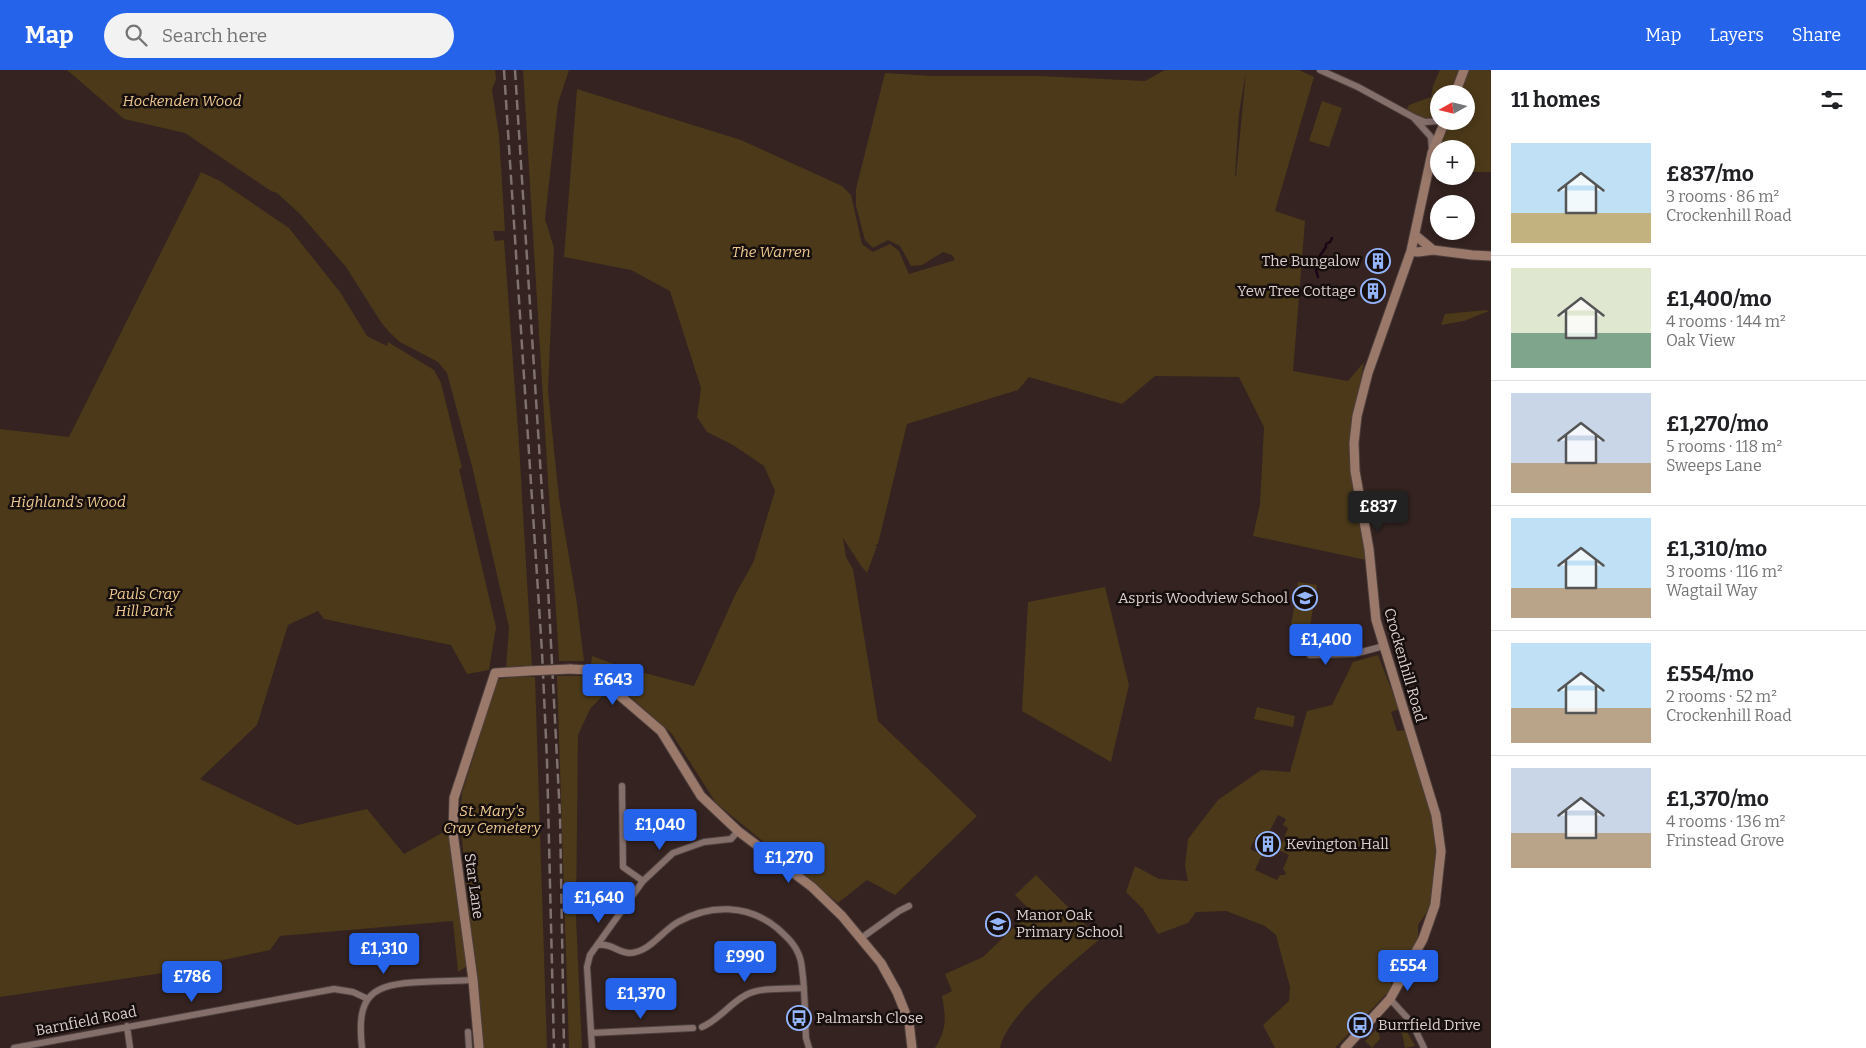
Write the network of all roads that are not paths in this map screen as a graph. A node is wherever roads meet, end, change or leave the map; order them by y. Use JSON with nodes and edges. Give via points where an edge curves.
{"nodes":[{"id":1,"x":1320,"y":70,"type":"edge"},
{"id":2,"x":1464,"y":70,"type":"edge"},
{"id":3,"x":1458,"y":85,"type":"edge"},
{"id":4,"x":1413,"y":117,"type":"junction"},
{"id":5,"x":1430,"y":122,"type":"edge"},
{"id":6,"x":1431,"y":140,"type":"edge"},
{"id":7,"x":1430,"y":162,"type":"edge"},
{"id":8,"x":1414,"y":234,"type":"junction"},
{"id":9,"x":1434,"y":250,"type":"junction"},
{"id":10,"x":1410,"y":251,"type":"junction"},
{"id":11,"x":1491,"y":256,"type":"edge"},
{"id":12,"x":1384,"y":646,"type":"junction"},
{"id":13,"x":1310,"y":655,"type":"dead end"},
{"id":14,"x":622,"y":786,"type":"dead end"},
{"id":15,"x":738,"y":831,"type":"junction"},
{"id":16,"x":642,"y":881,"type":"junction"},
{"id":17,"x":909,"y":906,"type":"dead end"},
{"id":18,"x":860,"y":938,"type":"junction"},
{"id":19,"x":598,"y":945,"type":"junction"},
{"id":20,"x":473,"y":980,"type":"junction"},
{"id":21,"x":804,"y":988,"type":"junction"},
{"id":22,"x":1390,"y":999,"type":"junction"},
{"id":23,"x":368,"y":1000,"type":"junction"},
{"id":24,"x":127,"y":1026,"type":"junction"},
{"id":25,"x":693,"y":1028,"type":"dead end"},
{"id":26,"x":702,"y":1028,"type":"dead end"},
{"id":27,"x":468,"y":1032,"type":"dead end"},
{"id":28,"x":590,"y":1032,"type":"junction"},
{"id":29,"x":14,"y":1048,"type":"edge"},
{"id":30,"x":130,"y":1048,"type":"edge"},
{"id":31,"x":362,"y":1048,"type":"edge"},
{"id":32,"x":469,"y":1048,"type":"edge"},
{"id":33,"x":479,"y":1048,"type":"edge"},
{"id":34,"x":592,"y":1048,"type":"edge"},
{"id":35,"x":809,"y":1048,"type":"edge"},
{"id":36,"x":912,"y":1048,"type":"edge"},
{"id":37,"x":1345,"y":1048,"type":"edge"},
{"id":38,"x":1424,"y":1048,"type":"edge"}],
"edges":[{"from":1,"to":4,"type":"street"},
{"from":2,"to":3,"type":"street"},
{"from":4,"to":5,"type":"street"},
{"from":4,"to":6,"type":"street"},
{"from":7,"to":8,"type":"street","name":"Crockenhill Road"},
{"from":8,"to":9,"type":"street"},
{"from":8,"to":10,"type":"street","name":"Crockenhill Road"},
{"from":9,"to":10,"type":"street"},
{"from":9,"to":11,"type":"street"},
{"from":10,"to":12,"type":"street","name":"Crockenhill Road","via":[[1368,373],[1354,443],[1376,620]]},
{"from":12,"to":13,"type":"street","via":[[1354,654]]},
{"from":12,"to":22,"type":"street","name":"Crockenhill Road","via":[[1436,815],[1441,851],[1435,906],[1423,939]]},
{"from":14,"to":16,"type":"street","via":[[623,867]]},
{"from":15,"to":16,"type":"street","via":[[731,839],[704,842],[673,853]]},
{"from":15,"to":18,"type":"street","via":[[812,887]]},
{"from":15,"to":20,"type":"street","name":"Star Lane","bridge":true,"via":[[701,796],[661,731],[590,670],[495,673],[454,798],[453,833]]},
{"from":16,"to":19,"type":"street"},
{"from":17,"to":18,"type":"street"},
{"from":18,"to":36,"type":"street","via":[[881,963],[897,992],[909,1022]]},
{"from":19,"to":21,"type":"street","via":[[606,944],[630,953],[644,949],[676,923],[704,911],[737,909],[770,922],[788,937],[801,959]]},
{"from":19,"to":28,"type":"street","via":[[590,955],[587,967]]},
{"from":20,"to":23,"type":"street","via":[[394,983],[381,988]]},
{"from":20,"to":33,"type":"street","name":"Star Lane"},
{"from":21,"to":26,"type":"street","via":[[745,995]]},
{"from":21,"to":35,"type":"street"},
{"from":22,"to":37,"type":"street","name":"Crockenhill Road"},
{"from":22,"to":38,"type":"street","via":[[1412,1023]]},
{"from":23,"to":24,"type":"street","name":"Barnfield Road","via":[[353,992],[334,989]]},
{"from":23,"to":31,"type":"street","via":[[360,1019]]},
{"from":24,"to":29,"type":"street","name":"Barnfield Road"},
{"from":24,"to":30,"type":"street"},
{"from":25,"to":28,"type":"street"},
{"from":27,"to":32,"type":"street"},
{"from":28,"to":34,"type":"street"}]}
